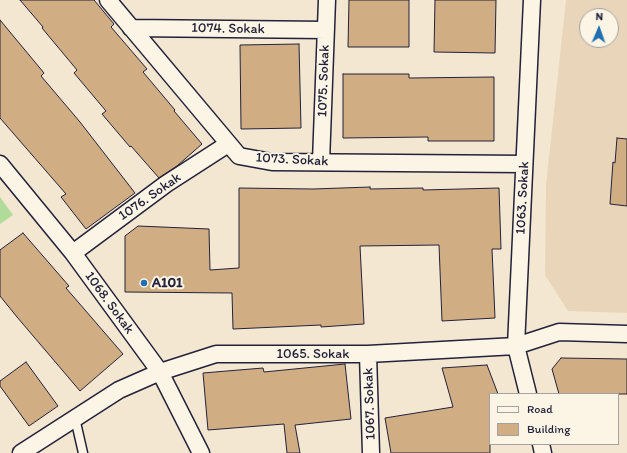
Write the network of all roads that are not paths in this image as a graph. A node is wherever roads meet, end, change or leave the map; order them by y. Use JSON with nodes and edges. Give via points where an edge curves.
{"nodes":[{"id":1,"x":108,"y":0,"type":"edge"},
{"id":2,"x":327,"y":0,"type":"edge"},
{"id":3,"x":532,"y":0,"type":"edge"},
{"id":4,"x":131,"y":28,"type":"junction"},
{"id":5,"x":326,"y":30,"type":"junction"},
{"id":6,"x":228,"y":144,"type":"junction"},
{"id":7,"x":321,"y":162,"type":"junction"},
{"id":8,"x":0,"y":164,"type":"edge"},
{"id":9,"x":524,"y":164,"type":"junction"},
{"id":10,"x":73,"y":253,"type":"junction"},
{"id":11,"x":627,"y":334,"type":"edge"},
{"id":12,"x":516,"y":346,"type":"junction"},
{"id":13,"x":368,"y":354,"type":"junction"},
{"id":14,"x":160,"y":372,"type":"junction"},
{"id":15,"x":528,"y":393,"type":"edge"},
{"id":16,"x":75,"y":418,"type":"junction"},
{"id":17,"x":21,"y":453,"type":"edge"},
{"id":18,"x":83,"y":453,"type":"edge"},
{"id":19,"x":201,"y":453,"type":"edge"},
{"id":20,"x":371,"y":453,"type":"edge"}],
"edges":[{"from":1,"to":4,"type":"street","name":"1073. Sokak"},
{"from":2,"to":5,"type":"street","name":"1075. Sokak"},
{"from":3,"to":9,"type":"street","name":"1063. Sokak"},
{"from":4,"to":5,"type":"street","name":"1074. Sokak"},
{"from":4,"to":6,"type":"street","name":"1073. Sokak"},
{"from":5,"to":7,"type":"street","name":"1075. Sokak"},
{"from":6,"to":7,"type":"street","name":"1073. Sokak","via":[[239,156],[272,162]]},
{"from":6,"to":10,"type":"street","name":"1076. Sokak","via":[[166,184]]},
{"from":7,"to":9,"type":"street","name":"1073. Sokak"},
{"from":8,"to":10,"type":"street","name":"1068. Sokak"},
{"from":9,"to":12,"type":"street","name":"1063. Sokak"},
{"from":10,"to":14,"type":"street","name":"1068. Sokak"},
{"from":11,"to":12,"type":"street","name":"1065. Sokak","via":[[559,332]]},
{"from":12,"to":13,"type":"street","name":"1065. Sokak"},
{"from":12,"to":15,"type":"street","name":"1063. Sokak"},
{"from":13,"to":14,"type":"street","name":"1065. Sokak","via":[[216,354]]},
{"from":13,"to":20,"type":"street","name":"1067. Sokak"},
{"from":14,"to":16,"type":"street","name":"1065. Sokak","via":[[119,390]]},
{"from":14,"to":19,"type":"street","name":"1068. Sokak"},
{"from":16,"to":17,"type":"street","name":"1065. Sokak"},
{"from":16,"to":18,"type":"lane"}]}
